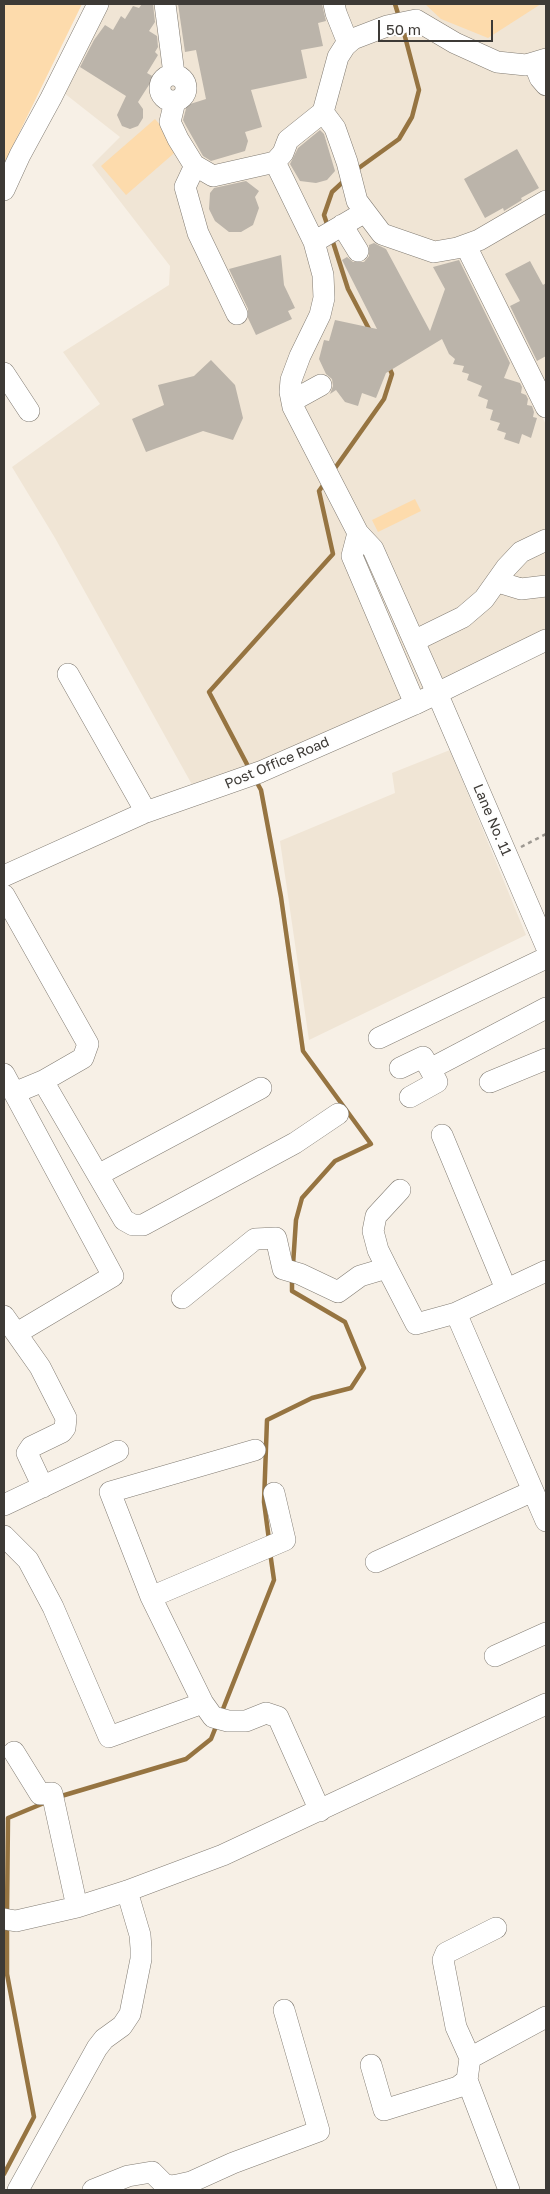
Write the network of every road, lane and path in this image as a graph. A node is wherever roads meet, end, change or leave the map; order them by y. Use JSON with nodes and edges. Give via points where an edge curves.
{"nodes":[{"id":1,"x":98,"y":4,"type":"edge"},
{"id":2,"x":165,"y":4,"type":"edge"},
{"id":3,"x":334,"y":4,"type":"edge"},
{"id":4,"x":405,"y":18,"type":"edge"},
{"id":5,"x":348,"y":43,"type":"junction"},
{"id":6,"x":540,"y":61,"type":"edge"},
{"id":7,"x":546,"y":85,"type":"edge"},
{"id":8,"x":324,"y":112,"type":"junction"},
{"id":9,"x":276,"y":162,"type":"junction"},
{"id":10,"x":199,"y":168,"type":"junction"},
{"id":11,"x":4,"y":190,"type":"edge"},
{"id":12,"x":546,"y":201,"type":"edge"},
{"id":13,"x":365,"y":212,"type":"junction"},
{"id":14,"x":329,"y":233,"type":"junction"},
{"id":15,"x":466,"y":246,"type":"junction"},
{"id":16,"x":358,"y":251,"type":"dead end"},
{"id":17,"x":237,"y":314,"type":"dead end"},
{"id":18,"x":4,"y":373,"type":"edge"},
{"id":19,"x":321,"y":385,"type":"dead end"},
{"id":20,"x":292,"y":401,"type":"junction"},
{"id":21,"x":546,"y":407,"type":"edge"},
{"id":22,"x":28,"y":411,"type":"dead end"},
{"id":23,"x":358,"y":533,"type":"junction"},
{"id":24,"x":546,"y":540,"type":"edge"},
{"id":25,"x":498,"y":582,"type":"junction"},
{"id":26,"x":546,"y":586,"type":"edge"},
{"id":27,"x":546,"y":640,"type":"edge"},
{"id":28,"x":414,"y":641,"type":"junction"},
{"id":29,"x":68,"y":674,"type":"dead end"},
{"id":30,"x":437,"y":693,"type":"junction"},
{"id":31,"x":414,"y":704,"type":"junction"},
{"id":32,"x":146,"y":812,"type":"junction"},
{"id":33,"x":546,"y":834,"type":"edge"},
{"id":34,"x":507,"y":855,"type":"junction"},
{"id":35,"x":4,"y":876,"type":"edge"},
{"id":36,"x":4,"y":895,"type":"edge"},
{"id":37,"x":546,"y":946,"type":"edge"},
{"id":38,"x":546,"y":958,"type":"edge"},
{"id":39,"x":546,"y":1008,"type":"edge"},
{"id":40,"x":379,"y":1038,"type":"dead end"},
{"id":41,"x":546,"y":1059,"type":"edge"},
{"id":42,"x":400,"y":1068,"type":"dead end"},
{"id":43,"x":430,"y":1069,"type":"junction"},
{"id":44,"x":4,"y":1074,"type":"edge"},
{"id":45,"x":43,"y":1081,"type":"junction"},
{"id":46,"x":490,"y":1082,"type":"dead end"},
{"id":47,"x":262,"y":1088,"type":"dead end"},
{"id":48,"x":14,"y":1093,"type":"junction"},
{"id":49,"x":410,"y":1097,"type":"dead end"},
{"id":50,"x":338,"y":1114,"type":"dead end"},
{"id":51,"x":442,"y":1135,"type":"dead end"},
{"id":52,"x":98,"y":1175,"type":"junction"},
{"id":53,"x":400,"y":1190,"type":"dead end"},
{"id":54,"x":387,"y":1268,"type":"junction"},
{"id":55,"x":546,"y":1271,"type":"edge"},
{"id":56,"x":506,"y":1289,"type":"junction"},
{"id":57,"x":182,"y":1298,"type":"dead end"},
{"id":58,"x":456,"y":1313,"type":"junction"},
{"id":59,"x":9,"y":1325,"type":"edge"},
{"id":60,"x":255,"y":1450,"type":"dead end"},
{"id":61,"x":118,"y":1452,"type":"dead end"},
{"id":62,"x":44,"y":1487,"type":"junction"},
{"id":63,"x":534,"y":1491,"type":"junction"},
{"id":64,"x":274,"y":1493,"type":"dead end"},
{"id":65,"x":4,"y":1505,"type":"edge"},
{"id":66,"x":546,"y":1521,"type":"edge"},
{"id":67,"x":4,"y":1536,"type":"edge"},
{"id":68,"x":376,"y":1562,"type":"dead end"},
{"id":69,"x":151,"y":1597,"type":"junction"},
{"id":70,"x":546,"y":1633,"type":"edge"},
{"id":71,"x":495,"y":1656,"type":"dead end"},
{"id":72,"x":546,"y":1704,"type":"edge"},
{"id":73,"x":215,"y":1714,"type":"junction"},
{"id":74,"x":14,"y":1752,"type":"dead end"},
{"id":75,"x":320,"y":1811,"type":"junction"},
{"id":76,"x":127,"y":1891,"type":"junction"},
{"id":77,"x":77,"y":1907,"type":"junction"},
{"id":78,"x":10,"y":1920,"type":"edge"},
{"id":79,"x":496,"y":1928,"type":"dead end"},
{"id":80,"x":284,"y":2010,"type":"dead end"},
{"id":81,"x":546,"y":2017,"type":"edge"},
{"id":82,"x":470,"y":2058,"type":"junction"},
{"id":83,"x":371,"y":2065,"type":"dead end"},
{"id":84,"x":467,"y":2080,"type":"junction"},
{"id":85,"x":24,"y":2188,"type":"edge"},
{"id":86,"x":93,"y":2190,"type":"edge"},
{"id":87,"x":509,"y":2190,"type":"edge"}],
"edges":[{"from":1,"to":11,"type":"street"},
{"from":2,"to":10,"type":"street","via":[[174,74],[166,77],[160,88],[163,97],[175,101],[170,122],[194,165]]},
{"from":3,"to":5,"type":"street"},
{"from":4,"to":5,"type":"street"},
{"from":4,"to":6,"type":"street","via":[[496,62],[526,65]]},
{"from":5,"to":8,"type":"street","via":[[338,57]]},
{"from":6,"to":7,"type":"street","via":[[540,78]]},
{"from":8,"to":9,"type":"street","via":[[288,140]]},
{"from":8,"to":13,"type":"street","via":[[335,128],[357,201]]},
{"from":9,"to":10,"type":"street","via":[[213,176]]},
{"from":9,"to":14,"type":"street"},
{"from":10,"to":17,"type":"street","via":[[192,172],[185,186],[198,233]]},
{"from":12,"to":15,"type":"street"},
{"from":13,"to":14,"type":"street"},
{"from":13,"to":15,"type":"street","via":[[382,234],[434,252]]},
{"from":14,"to":16,"type":"street"},
{"from":14,"to":20,"type":"street","via":[[323,275],[324,298],[320,315],[295,368],[290,392]]},
{"from":15,"to":21,"type":"street"},
{"from":18,"to":22,"type":"street"},
{"from":19,"to":20,"type":"street"},
{"from":20,"to":23,"type":"street","name":"Lane No. 11"},
{"from":23,"to":28,"type":"street","name":"Lane No. 11","via":[[373,550]]},
{"from":23,"to":31,"type":"street","via":[[352,556]]},
{"from":24,"to":25,"type":"street","via":[[521,552]]},
{"from":25,"to":26,"type":"street","via":[[521,589]]},
{"from":25,"to":28,"type":"street","via":[[463,617]]},
{"from":27,"to":30,"type":"street","name":"Post Office Road"},
{"from":28,"to":30,"type":"street","name":"Lane No. 11"},
{"from":29,"to":32,"type":"street"},
{"from":30,"to":31,"type":"street","name":"Post Office Road"},
{"from":30,"to":34,"type":"street","name":"Lane No. 11"},
{"from":31,"to":32,"type":"street","name":"Post Office Road","via":[[253,775]]},
{"from":32,"to":35,"type":"street","name":"Post Office Road"},
{"from":33,"to":34,"type":"path"},
{"from":34,"to":37,"type":"street","name":"Lane No. 11"},
{"from":36,"to":45,"type":"street","via":[[88,1044],[83,1058]]},
{"from":38,"to":40,"type":"street"},
{"from":39,"to":43,"type":"street"},
{"from":41,"to":46,"type":"street"},
{"from":42,"to":43,"type":"street","via":[[423,1057]]},
{"from":43,"to":49,"type":"street","via":[[437,1082]]},
{"from":44,"to":48,"type":"street"},
{"from":45,"to":48,"type":"street"},
{"from":45,"to":52,"type":"street"},
{"from":47,"to":52,"type":"street"},
{"from":48,"to":59,"type":"street","via":[[113,1276]]},
{"from":50,"to":52,"type":"street","via":[[295,1142],[144,1225],[133,1225],[124,1220]]},
{"from":51,"to":56,"type":"street"},
{"from":53,"to":54,"type":"street","via":[[376,1216],[373,1231]]},
{"from":54,"to":57,"type":"street","via":[[360,1276],[338,1292],[291,1272],[276,1238],[255,1239]]},
{"from":54,"to":58,"type":"street","via":[[416,1324]]},
{"from":55,"to":56,"type":"street"},
{"from":56,"to":58,"type":"street"},
{"from":58,"to":63,"type":"street"},
{"from":59,"to":62,"type":"street","via":[[40,1367],[66,1418],[62,1432],[31,1447],[27,1453]]},
{"from":60,"to":69,"type":"street","via":[[110,1492]]},
{"from":61,"to":62,"type":"street"},
{"from":62,"to":65,"type":"street"},
{"from":63,"to":66,"type":"street"},
{"from":63,"to":68,"type":"street"},
{"from":64,"to":69,"type":"street","via":[[285,1540]]},
{"from":67,"to":73,"type":"street","via":[[28,1560],[53,1607],[109,1737]]},
{"from":69,"to":73,"type":"street"},
{"from":70,"to":71,"type":"street"},
{"from":72,"to":75,"type":"street"},
{"from":73,"to":75,"type":"street","via":[[246,1720],[266,1713],[278,1717]]},
{"from":74,"to":77,"type":"street","via":[[40,1794],[54,1800]]},
{"from":75,"to":76,"type":"street","via":[[224,1855]]},
{"from":76,"to":77,"type":"street"},
{"from":76,"to":85,"type":"street","via":[[141,1948],[130,2014],[122,2026],[97,2048]]},
{"from":77,"to":78,"type":"street"},
{"from":79,"to":82,"type":"street","via":[[446,1953],[443,1960],[456,2027]]},
{"from":80,"to":86,"type":"street","via":[[319,2131],[191,2182],[165,2185],[152,2172],[128,2176]]},
{"from":81,"to":82,"type":"street"},
{"from":82,"to":84,"type":"street"},
{"from":83,"to":84,"type":"street","via":[[384,2110],[458,2087]]},
{"from":84,"to":87,"type":"street"}]}
